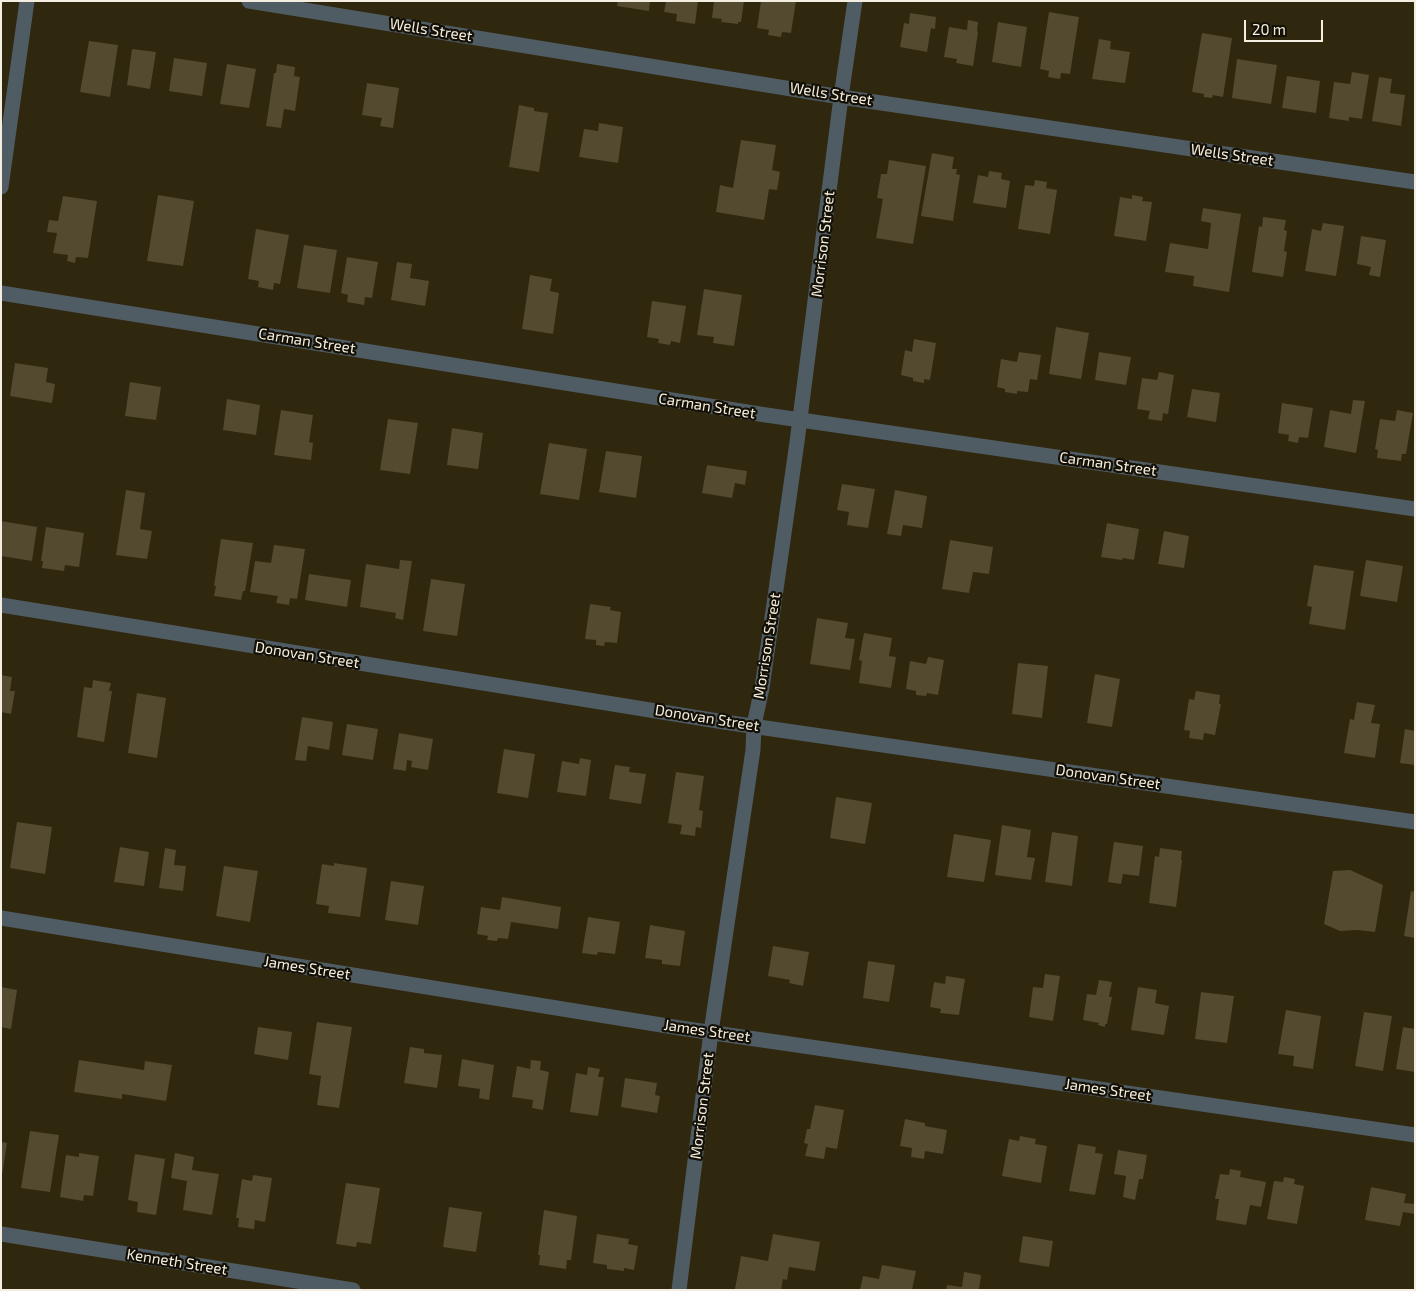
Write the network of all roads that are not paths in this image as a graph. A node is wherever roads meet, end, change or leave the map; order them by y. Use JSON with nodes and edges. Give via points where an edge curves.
{"nodes":[{"id":1,"x":27,"y":1,"type":"edge"},
{"id":2,"x":249,"y":1,"type":"edge"},
{"id":3,"x":855,"y":1,"type":"edge"},
{"id":4,"x":841,"y":96,"type":"junction"},
{"id":5,"x":1415,"y":182,"type":"edge"},
{"id":6,"x":1,"y":187,"type":"edge"},
{"id":7,"x":1,"y":293,"type":"edge"},
{"id":8,"x":800,"y":419,"type":"junction"},
{"id":9,"x":1415,"y":509,"type":"edge"},
{"id":10,"x":1,"y":605,"type":"edge"},
{"id":11,"x":754,"y":725,"type":"junction"},
{"id":12,"x":1415,"y":822,"type":"edge"},
{"id":13,"x":1,"y":918,"type":"edge"},
{"id":14,"x":712,"y":1032,"type":"junction"},
{"id":15,"x":1415,"y":1135,"type":"edge"},
{"id":16,"x":1,"y":1234,"type":"edge"},
{"id":17,"x":353,"y":1290,"type":"edge"},
{"id":18,"x":679,"y":1290,"type":"edge"}],
"edges":[{"from":1,"to":6,"type":"street"},
{"from":2,"to":4,"type":"street","name":"Wells Street"},
{"from":3,"to":4,"type":"street","name":"Morrison Street"},
{"from":4,"to":5,"type":"street","name":"Wells Street"},
{"from":4,"to":8,"type":"street","name":"Morrison Street"},
{"from":7,"to":8,"type":"street","name":"Carman Street"},
{"from":8,"to":9,"type":"street","name":"Carman Street"},
{"from":8,"to":11,"type":"street","name":"Morrison Street"},
{"from":10,"to":11,"type":"street","name":"Donovan Street"},
{"from":11,"to":12,"type":"street","name":"Donovan Street"},
{"from":11,"to":14,"type":"street","name":"Morrison Street"},
{"from":13,"to":14,"type":"street","name":"James Street"},
{"from":14,"to":15,"type":"street","name":"James Street"},
{"from":14,"to":18,"type":"street","name":"Morrison Street"},
{"from":16,"to":17,"type":"street","name":"Kenneth Street"}]}
